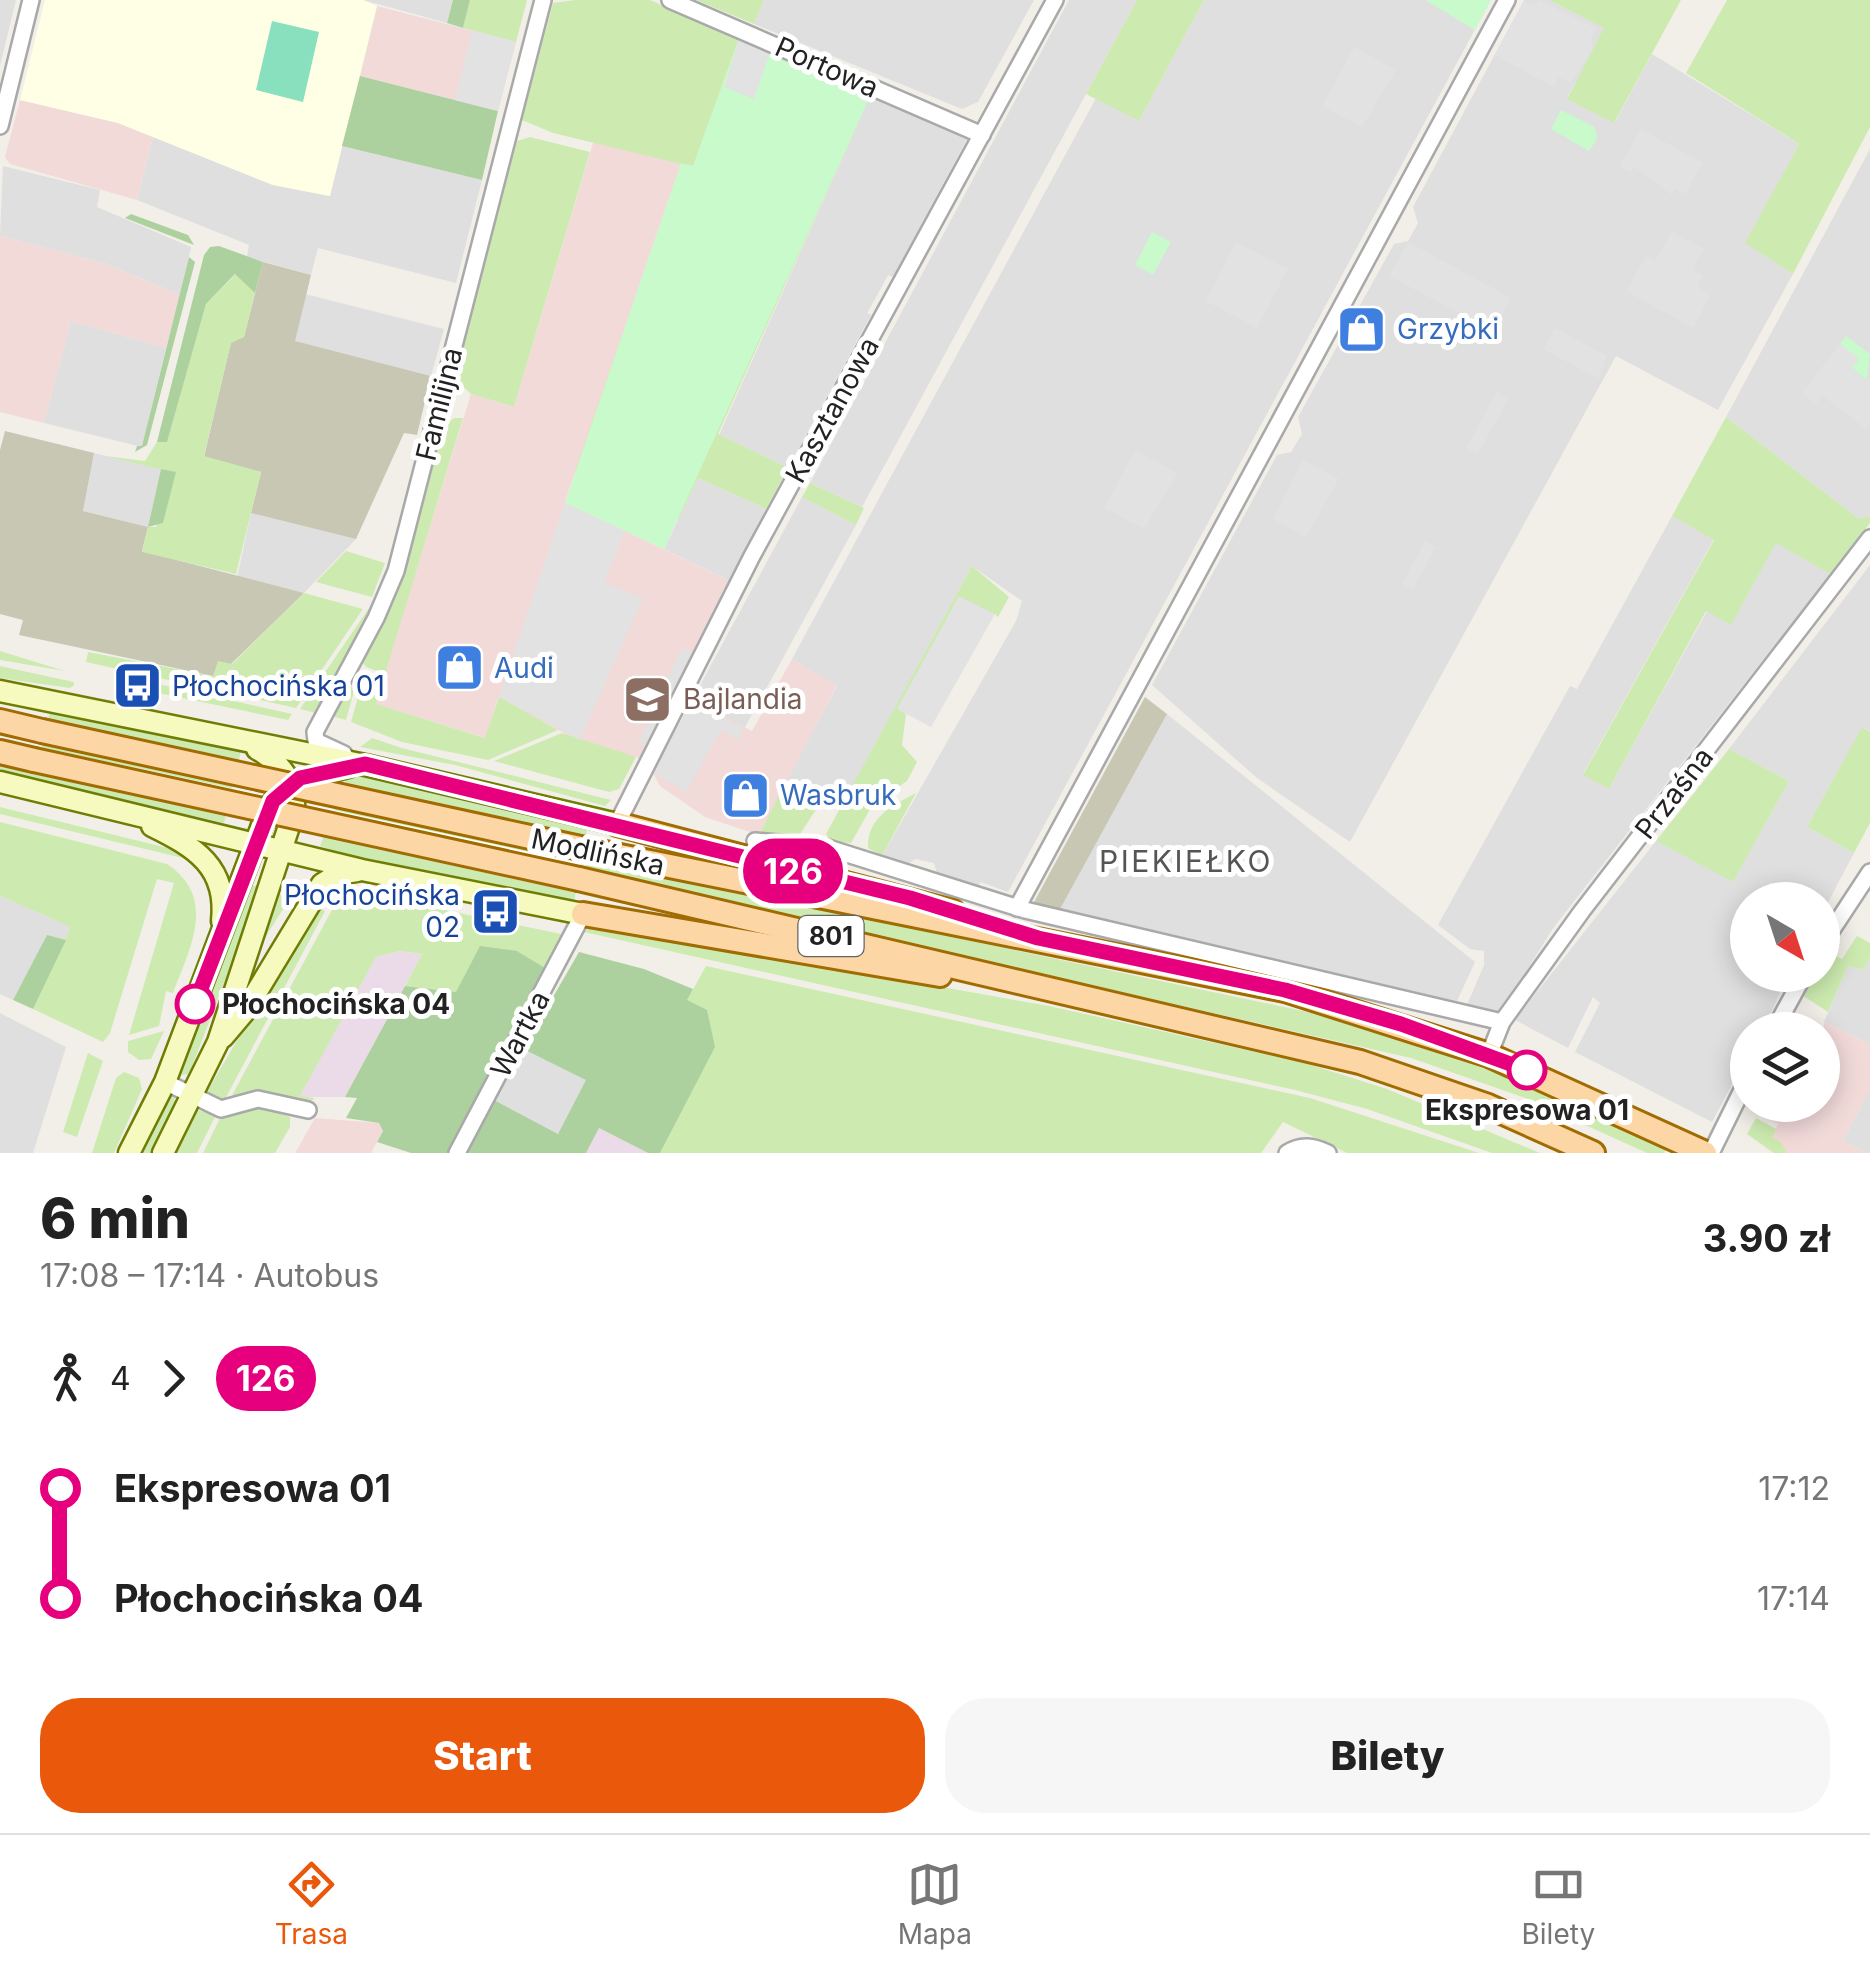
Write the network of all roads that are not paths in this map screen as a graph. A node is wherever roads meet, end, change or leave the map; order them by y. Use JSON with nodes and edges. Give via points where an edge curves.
{"nodes":[{"id":1,"x":31,"y":0,"type":"edge"},
{"id":2,"x":543,"y":0,"type":"edge"},
{"id":3,"x":670,"y":0,"type":"edge"},
{"id":4,"x":1056,"y":0,"type":"edge"},
{"id":5,"x":1507,"y":0,"type":"edge"},
{"id":6,"x":0,"y":126,"type":"edge"},
{"id":7,"x":982,"y":135,"type":"junction"},
{"id":8,"x":1870,"y":538,"type":"edge"},
{"id":9,"x":0,"y":691,"type":"edge"},
{"id":10,"x":0,"y":721,"type":"edge"},
{"id":11,"x":247,"y":742,"type":"junction"},
{"id":12,"x":0,"y":752,"type":"edge"},
{"id":13,"x":365,"y":764,"type":"junction"},
{"id":14,"x":0,"y":782,"type":"edge"},
{"id":15,"x":290,"y":782,"type":"junction"},
{"id":16,"x":118,"y":810,"type":"junction"},
{"id":17,"x":617,"y":824,"type":"junction"},
{"id":18,"x":754,"y":841,"type":"dead end"},
{"id":19,"x":256,"y":842,"type":"junction"},
{"id":20,"x":283,"y":851,"type":"junction"},
{"id":21,"x":362,"y":870,"type":"junction"},
{"id":22,"x":1870,"y":872,"type":"edge"},
{"id":23,"x":1017,"y":908,"type":"junction"},
{"id":24,"x":583,"y":914,"type":"junction"},
{"id":25,"x":1840,"y":918,"type":"edge"},
{"id":26,"x":1038,"y":938,"type":"junction"},
{"id":27,"x":220,"y":939,"type":"junction"},
{"id":28,"x":1081,"y":998,"type":"junction"},
{"id":29,"x":1502,"y":1022,"type":"junction"},
{"id":30,"x":218,"y":1042,"type":"junction"},
{"id":31,"x":1490,"y":1054,"type":"junction"},
{"id":32,"x":165,"y":1082,"type":"junction"},
{"id":33,"x":192,"y":1095,"type":"junction"},
{"id":34,"x":308,"y":1110,"type":"dead end"},
{"id":35,"x":1730,"y":1112,"type":"edge"},
{"id":36,"x":130,"y":1153,"type":"edge"},
{"id":37,"x":163,"y":1153,"type":"edge"},
{"id":38,"x":457,"y":1153,"type":"edge"},
{"id":39,"x":1286,"y":1153,"type":"edge"},
{"id":40,"x":1328,"y":1153,"type":"edge"},
{"id":41,"x":1593,"y":1153,"type":"edge"},
{"id":42,"x":1708,"y":1153,"type":"edge"}],
"edges":[{"from":1,"to":6,"type":"street"},
{"from":2,"to":13,"type":"street","name":"Familijna","via":[[396,571],[314,732],[316,741]]},
{"from":3,"to":7,"type":"street","name":"Portowa"},
{"from":4,"to":7,"type":"street","name":"Kasztanowa"},
{"from":5,"to":23,"type":"street"},
{"from":7,"to":17,"type":"street","name":"Kasztanowa","via":[[743,573]]},
{"from":8,"to":29,"type":"street","name":"Przaśna"},
{"from":9,"to":11,"type":"main road"},
{"from":10,"to":26,"type":"main road","name":"Modlińska","number":"801","bridge":true,"via":[[863,908]]},
{"from":11,"to":13,"type":"main road","name":"Modlińska"},
{"from":11,"to":15,"type":"main road","via":[[275,760]]},
{"from":12,"to":28,"type":"main road","name":"Modlińska","number":"801","bridge":true,"via":[[897,950]]},
{"from":13,"to":15,"type":"main road"},
{"from":13,"to":17,"type":"main road","name":"Modlińska"},
{"from":14,"to":16,"type":"main road"},
{"from":15,"to":19,"type":"main road","via":[[269,807]]},
{"from":15,"to":20,"type":"main road","via":[[295,805]]},
{"from":16,"to":19,"type":"main road"},
{"from":16,"to":27,"type":"main road","via":[[198,849],[212,865],[221,886]]},
{"from":17,"to":26,"type":"main road","via":[[910,898]]},
{"from":18,"to":23,"type":"street","via":[[825,846]]},
{"from":19,"to":20,"type":"main road"},
{"from":19,"to":27,"type":"main road"},
{"from":20,"to":21,"type":"main road"},
{"from":20,"to":30,"type":"main road"},
{"from":21,"to":24,"type":"main road"},
{"from":21,"to":30,"type":"main road","via":[[322,884],[245,1011]]},
{"from":22,"to":25,"type":"street"},
{"from":23,"to":29,"type":"street"},
{"from":24,"to":28,"type":"main road"},
{"from":24,"to":38,"type":"street","name":"Wartka"},
{"from":26,"to":31,"type":"main road","name":"Modlińska","number":"801","via":[[1285,990]]},
{"from":27,"to":32,"type":"main road"},
{"from":28,"to":41,"type":"main road","name":"Modlińska","number":"801","via":[[1360,1062],[1488,1106]]},
{"from":29,"to":31,"type":"street","name":"Przaśna"},
{"from":30,"to":33,"type":"main road"},
{"from":31,"to":42,"type":"main road","name":"Modlińska","number":"801"},
{"from":32,"to":33,"type":"street"},
{"from":32,"to":36,"type":"main road"},
{"from":33,"to":34,"type":"street","via":[[222,1110],[258,1099]]},
{"from":33,"to":37,"type":"main road"},
{"from":35,"to":42,"type":"street"},
{"from":39,"to":40,"type":"street","via":[[1315,1147]]}]}
